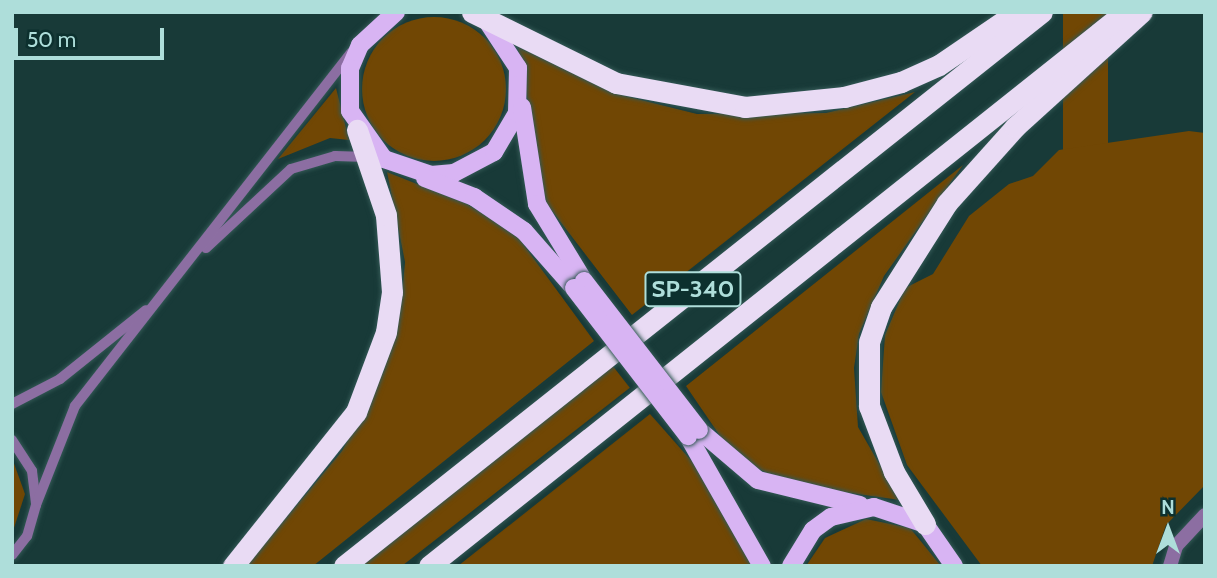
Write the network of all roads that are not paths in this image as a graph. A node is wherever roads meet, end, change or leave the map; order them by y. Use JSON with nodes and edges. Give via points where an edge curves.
{"nodes":[{"id":1,"x":396,"y":12,"type":"edge"},
{"id":2,"x":472,"y":12,"type":"edge"},
{"id":3,"x":1017,"y":12,"type":"edge"},
{"id":4,"x":1042,"y":12,"type":"edge"},
{"id":5,"x":1125,"y":12,"type":"edge"},
{"id":6,"x":1142,"y":12,"type":"edge"},
{"id":7,"x":375,"y":26,"type":"junction"},
{"id":8,"x":520,"y":90,"type":"junction"},
{"id":9,"x":357,"y":130,"type":"junction"},
{"id":10,"x":368,"y":157,"type":"junction"},
{"id":11,"x":391,"y":164,"type":"junction"},
{"id":12,"x":408,"y":172,"type":"junction"},
{"id":13,"x":183,"y":271,"type":"junction"},
{"id":14,"x":579,"y":284,"type":"junction"},
{"id":15,"x":160,"y":299,"type":"junction"},
{"id":16,"x":12,"y":404,"type":"edge"},
{"id":17,"x":694,"y":433,"type":"junction"},
{"id":18,"x":12,"y":440,"type":"edge"},
{"id":19,"x":36,"y":505,"type":"junction"},
{"id":20,"x":874,"y":507,"type":"junction"},
{"id":21,"x":1205,"y":515,"type":"edge"},
{"id":22,"x":925,"y":524,"type":"junction"},
{"id":23,"x":12,"y":555,"type":"edge"},
{"id":24,"x":951,"y":558,"type":"edge"},
{"id":25,"x":233,"y":566,"type":"edge"},
{"id":26,"x":344,"y":566,"type":"edge"},
{"id":27,"x":429,"y":566,"type":"edge"},
{"id":28,"x":762,"y":566,"type":"edge"},
{"id":29,"x":791,"y":566,"type":"edge"},
{"id":30,"x":962,"y":566,"type":"edge"},
{"id":31,"x":1170,"y":566,"type":"edge"}],
"edges":[{"from":1,"to":7,"type":"main road"},
{"from":2,"to":3,"type":"highway","via":[[615,83],[745,107],[844,97],[901,82],[939,65]]},
{"from":2,"to":8,"type":"main road","via":[[509,47]]},
{"from":4,"to":26,"type":"highway","number":"SP-340"},
{"from":5,"to":27,"type":"highway","number":"SP-340"},
{"from":6,"to":22,"type":"highway","via":[[1015,127],[947,203],[881,307],[869,342],[869,406],[894,472]]},
{"from":7,"to":9,"type":"main road","via":[[350,68],[347,92]]},
{"from":7,"to":13,"type":"lane","via":[[282,134]]},
{"from":8,"to":12,"type":"main road","via":[[508,134],[484,158],[454,173]]},
{"from":8,"to":14,"type":"main road","via":[[533,191]]},
{"from":9,"to":10,"type":"highway"},
{"from":9,"to":11,"type":"main road"},
{"from":10,"to":11,"type":"lane"},
{"from":10,"to":13,"type":"lane","via":[[335,156],[291,169]]},
{"from":10,"to":25,"type":"highway","via":[[386,215],[392,292],[373,375],[332,446]]},
{"from":11,"to":12,"type":"main road"},
{"from":12,"to":14,"type":"main road","via":[[494,209],[524,230]]},
{"from":13,"to":15,"type":"lane"},
{"from":14,"to":17,"type":"main road","bridge":true},
{"from":15,"to":16,"type":"lane","via":[[60,379]]},
{"from":15,"to":19,"type":"lane","via":[[75,406]]},
{"from":17,"to":20,"type":"main road","via":[[758,480],[816,499]]},
{"from":17,"to":28,"type":"main road"},
{"from":18,"to":19,"type":"lane","via":[[32,471]]},
{"from":19,"to":23,"type":"lane","via":[[27,536]]},
{"from":20,"to":22,"type":"main road"},
{"from":20,"to":29,"type":"main road","via":[[831,517],[813,530]]},
{"from":21,"to":31,"type":"street","via":[[1176,547]]},
{"from":22,"to":24,"type":"main road"},
{"from":24,"to":30,"type":"main road"}]}
